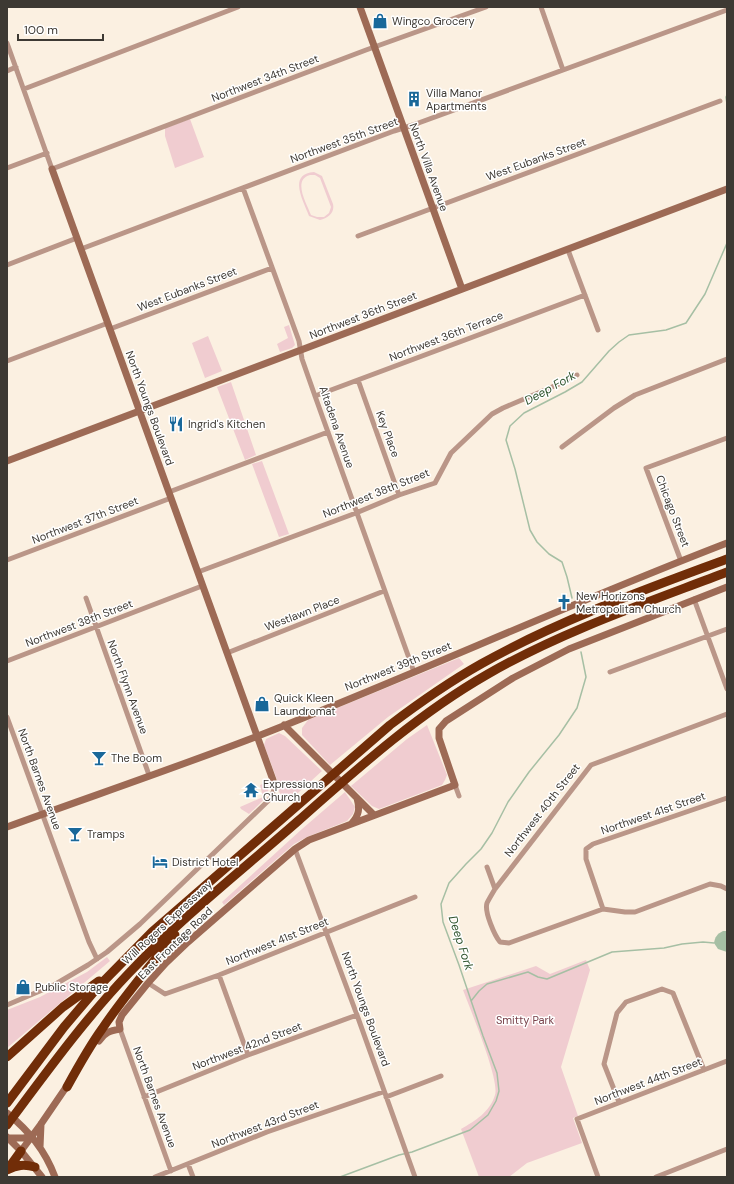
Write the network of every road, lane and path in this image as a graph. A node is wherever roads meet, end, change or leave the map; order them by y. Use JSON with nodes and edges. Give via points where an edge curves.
{"nodes":[{"id":1,"x":238,"y":7,"type":"edge"},
{"id":2,"x":360,"y":7,"type":"edge"},
{"id":3,"x":486,"y":7,"type":"edge"},
{"id":4,"x":541,"y":7,"type":"edge"},
{"id":5,"x":727,"y":10,"type":"edge"},
{"id":6,"x":7,"y":43,"type":"edge"},
{"id":7,"x":375,"y":48,"type":"junction"},
{"id":8,"x":16,"y":68,"type":"junction"},
{"id":9,"x":564,"y":70,"type":"junction"},
{"id":10,"x":7,"y":71,"type":"edge"},
{"id":11,"x":24,"y":89,"type":"junction"},
{"id":12,"x":720,"y":101,"type":"dead end"},
{"id":13,"x":404,"y":128,"type":"junction"},
{"id":14,"x":46,"y":153,"type":"junction"},
{"id":15,"x":7,"y":168,"type":"edge"},
{"id":16,"x":52,"y":169,"type":"junction"},
{"id":17,"x":244,"y":188,"type":"junction"},
{"id":18,"x":727,"y":189,"type":"edge"},
{"id":19,"x":432,"y":208,"type":"junction"},
{"id":20,"x":358,"y":236,"type":"dead end"},
{"id":21,"x":77,"y":238,"type":"junction"},
{"id":22,"x":81,"y":249,"type":"junction"},
{"id":23,"x":568,"y":250,"type":"junction"},
{"id":24,"x":7,"y":265,"type":"edge"},
{"id":25,"x":272,"y":268,"type":"junction"},
{"id":26,"x":462,"y":289,"type":"junction"},
{"id":27,"x":585,"y":294,"type":"junction"},
{"id":28,"x":109,"y":326,"type":"junction"},
{"id":29,"x":598,"y":330,"type":"dead end"},
{"id":30,"x":300,"y":350,"type":"junction"},
{"id":31,"x":727,"y":359,"type":"edge"},
{"id":32,"x":7,"y":361,"type":"edge"},
{"id":33,"x":577,"y":375,"type":"dead end"},
{"id":34,"x":358,"y":380,"type":"junction"},
{"id":35,"x":315,"y":396,"type":"junction"},
{"id":36,"x":140,"y":411,"type":"junction"},
{"id":37,"x":328,"y":432,"type":"junction"},
{"id":38,"x":727,"y":438,"type":"edge"},
{"id":39,"x":562,"y":447,"type":"dead end"},
{"id":40,"x":7,"y":461,"type":"edge"},
{"id":41,"x":170,"y":495,"type":"junction"},
{"id":42,"x":399,"y":495,"type":"junction"},
{"id":43,"x":356,"y":513,"type":"junction"},
{"id":44,"x":727,"y":544,"type":"edge"},
{"id":45,"x":727,"y":559,"type":"edge"},
{"id":46,"x":7,"y":560,"type":"edge"},
{"id":47,"x":681,"y":561,"type":"junction"},
{"id":48,"x":198,"y":572,"type":"junction"},
{"id":49,"x":727,"y":572,"type":"edge"},
{"id":50,"x":202,"y":586,"type":"junction"},
{"id":51,"x":727,"y":587,"type":"edge"},
{"id":52,"x":384,"y":591,"type":"junction"},
{"id":53,"x":86,"y":598,"type":"dead end"},
{"id":54,"x":694,"y":599,"type":"junction"},
{"id":55,"x":97,"y":627,"type":"junction"},
{"id":56,"x":727,"y":629,"type":"edge"},
{"id":57,"x":707,"y":636,"type":"junction"},
{"id":58,"x":227,"y":653,"type":"junction"},
{"id":59,"x":7,"y":661,"type":"edge"},
{"id":60,"x":414,"y":672,"type":"junction"},
{"id":61,"x":610,"y":672,"type":"dead end"},
{"id":62,"x":727,"y":689,"type":"edge"},
{"id":63,"x":727,"y":714,"type":"edge"},
{"id":64,"x":7,"y":717,"type":"edge"},
{"id":65,"x":284,"y":725,"type":"junction"},
{"id":66,"x":256,"y":736,"type":"junction"},
{"id":67,"x":150,"y":775,"type":"junction"},
{"id":68,"x":273,"y":780,"type":"joint"},
{"id":69,"x":455,"y":785,"type":"junction"},
{"id":70,"x":459,"y":796,"type":"dead end"},
{"id":71,"x":357,"y":798,"type":"junction"},
{"id":72,"x":727,"y":798,"type":"edge"},
{"id":73,"x":43,"y":814,"type":"junction"},
{"id":74,"x":374,"y":815,"type":"junction"},
{"id":75,"x":351,"y":824,"type":"junction"},
{"id":76,"x":7,"y":827,"type":"edge"},
{"id":77,"x":295,"y":849,"type":"junction"},
{"id":78,"x":487,"y":867,"type":"dead end"},
{"id":79,"x":495,"y":889,"type":"junction"},
{"id":80,"x":727,"y":889,"type":"edge"},
{"id":81,"x":415,"y":897,"type":"dead end"},
{"id":82,"x":603,"y":909,"type":"junction"},
{"id":83,"x":194,"y":912,"type":"junction"},
{"id":84,"x":326,"y":932,"type":"junction"},
{"id":85,"x":97,"y":959,"type":"junction"},
{"id":86,"x":115,"y":970,"type":"junction"},
{"id":87,"x":219,"y":975,"type":"junction"},
{"id":88,"x":148,"y":983,"type":"junction"},
{"id":89,"x":7,"y":1005,"type":"edge"},
{"id":90,"x":357,"y":1016,"type":"junction"},
{"id":91,"x":120,"y":1029,"type":"junction"},
{"id":92,"x":248,"y":1055,"type":"junction"},
{"id":93,"x":7,"y":1057,"type":"edge"},
{"id":94,"x":727,"y":1061,"type":"edge"},
{"id":95,"x":704,"y":1070,"type":"junction"},
{"id":96,"x":441,"y":1076,"type":"dead end"},
{"id":97,"x":66,"y":1086,"type":"junction"},
{"id":98,"x":385,"y":1094,"type":"junction"},
{"id":99,"x":144,"y":1097,"type":"junction"},
{"id":100,"x":10,"y":1099,"type":"edge"},
{"id":101,"x":619,"y":1102,"type":"junction"},
{"id":102,"x":7,"y":1113,"type":"edge"},
{"id":103,"x":41,"y":1124,"type":"junction"},
{"id":104,"x":7,"y":1125,"type":"edge"},
{"id":105,"x":32,"y":1136,"type":"junction"},
{"id":106,"x":7,"y":1137,"type":"edge"},
{"id":107,"x":40,"y":1147,"type":"junction"},
{"id":108,"x":727,"y":1149,"type":"edge"},
{"id":109,"x":21,"y":1151,"type":"junction"},
{"id":110,"x":188,"y":1164,"type":"junction"},
{"id":111,"x":34,"y":1167,"type":"junction"},
{"id":112,"x":7,"y":1170,"type":"edge"},
{"id":113,"x":171,"y":1171,"type":"junction"},
{"id":114,"x":596,"y":1176,"type":"edge"},
{"id":115,"x":42,"y":1177,"type":"edge"},
{"id":116,"x":55,"y":1177,"type":"edge"},
{"id":117,"x":155,"y":1177,"type":"edge"},
{"id":118,"x":193,"y":1177,"type":"edge"},
{"id":119,"x":415,"y":1177,"type":"edge"},
{"id":120,"x":656,"y":1177,"type":"edge"}],
"edges":[{"from":1,"to":11,"type":"street"},
{"from":2,"to":7,"type":"main road","name":"North Villa Avenue"},
{"from":3,"to":7,"type":"street","name":"Northwest 34th Street"},
{"from":4,"to":9,"type":"street"},
{"from":5,"to":9,"type":"street","name":"Northwest 35th Street"},
{"from":6,"to":8,"type":"street","name":"North Youngs Boulevard"},
{"from":7,"to":13,"type":"main road","name":"North Villa Avenue"},
{"from":7,"to":16,"type":"street","name":"Northwest 34th Street"},
{"from":8,"to":10,"type":"street"},
{"from":8,"to":11,"type":"street","name":"North Youngs Boulevard"},
{"from":9,"to":13,"type":"street","name":"Northwest 35th Street"},
{"from":11,"to":14,"type":"street","name":"North Youngs Boulevard"},
{"from":12,"to":19,"type":"street","name":"West Eubanks Street"},
{"from":13,"to":17,"type":"street","name":"Northwest 35th Street"},
{"from":13,"to":19,"type":"main road","name":"North Villa Avenue"},
{"from":14,"to":15,"type":"street"},
{"from":14,"to":16,"type":"street","name":"North Youngs Boulevard"},
{"from":16,"to":21,"type":"main road","name":"North Youngs Boulevard"},
{"from":17,"to":22,"type":"street","name":"Northwest 35th Street"},
{"from":17,"to":25,"type":"street","name":"Altadena Avenue"},
{"from":18,"to":23,"type":"main road","name":"Northwest 36th Street"},
{"from":19,"to":20,"type":"street","name":"West Eubanks Street"},
{"from":19,"to":26,"type":"main road","name":"North Villa Avenue"},
{"from":21,"to":22,"type":"main road","name":"North Youngs Boulevard"},
{"from":21,"to":24,"type":"street"},
{"from":22,"to":28,"type":"main road","name":"North Youngs Boulevard"},
{"from":23,"to":26,"type":"main road","name":"Northwest 36th Street"},
{"from":23,"to":27,"type":"street"},
{"from":25,"to":28,"type":"street","name":"West Eubanks Street"},
{"from":25,"to":30,"type":"street","name":"Altadena Avenue"},
{"from":26,"to":30,"type":"main road","name":"Northwest 36th Street"},
{"from":27,"to":29,"type":"street"},
{"from":27,"to":34,"type":"street","name":"Northwest 36th Terrace"},
{"from":28,"to":32,"type":"street","name":"West Eubanks Street"},
{"from":28,"to":36,"type":"main road","name":"North Youngs Boulevard"},
{"from":30,"to":35,"type":"street","name":"Altadena Avenue"},
{"from":30,"to":36,"type":"main road","name":"Northwest 36th Street"},
{"from":31,"to":39,"type":"street","via":[[635,395]]},
{"from":33,"to":42,"type":"street","name":"Northwest 38th Street","via":[[492,414],[450,453],[435,483]]},
{"from":34,"to":35,"type":"street","name":"Northwest 36th Terrace"},
{"from":34,"to":42,"type":"street","name":"Key Place"},
{"from":35,"to":37,"type":"street","name":"Altadena Avenue"},
{"from":36,"to":40,"type":"main road","name":"Northwest 36th Street"},
{"from":36,"to":41,"type":"main road","name":"North Youngs Boulevard"},
{"from":37,"to":41,"type":"street","name":"Northwest 37th Street"},
{"from":37,"to":43,"type":"street","name":"Altadena Avenue"},
{"from":38,"to":47,"type":"street","name":"Chicago Street","via":[[646,468]]},
{"from":41,"to":46,"type":"street","name":"Northwest 37th Street"},
{"from":41,"to":48,"type":"main road","name":"North Youngs Boulevard"},
{"from":42,"to":43,"type":"street","name":"Northwest 38th Street"},
{"from":43,"to":48,"type":"street","name":"Northwest 38th Street"},
{"from":43,"to":52,"type":"street","name":"Altadena Avenue"},
{"from":44,"to":47,"type":"main road","name":"Northwest 39th Street"},
{"from":45,"to":86,"type":"highway","name":"Will Rogers Expressway","via":[[536,635],[481,664],[418,704],[390,724],[158,927]]},
{"from":47,"to":60,"type":"main road","name":"Northwest 39th Street"},
{"from":48,"to":50,"type":"main road","name":"North Youngs Boulevard"},
{"from":49,"to":83,"type":"highway","name":"Will Rogers Expressway","via":[[581,629],[514,659],[465,687],[419,718],[352,773]]},
{"from":50,"to":55,"type":"street","name":"Northwest 38th Street"},
{"from":50,"to":58,"type":"main road","name":"North Youngs Boulevard"},
{"from":51,"to":54,"type":"main road"},
{"from":52,"to":58,"type":"street","name":"Westlawn Place"},
{"from":52,"to":60,"type":"street","name":"Altadena Avenue"},
{"from":53,"to":55,"type":"street","name":"North Flynn Avenue"},
{"from":54,"to":57,"type":"street"},
{"from":54,"to":69,"type":"main road","via":[[593,638],[538,664],[446,722],[439,732],[439,738]]},
{"from":55,"to":59,"type":"street","name":"Northwest 38th Street"},
{"from":55,"to":67,"type":"street","name":"North Flynn Avenue"},
{"from":56,"to":57,"type":"street"},
{"from":57,"to":61,"type":"street"},
{"from":57,"to":62,"type":"street"},
{"from":58,"to":66,"type":"main road","name":"North Youngs Boulevard"},
{"from":60,"to":65,"type":"main road","name":"Northwest 39th Street"},
{"from":63,"to":79,"type":"street","name":"Northwest 40th Street","via":[[591,765]]},
{"from":64,"to":73,"type":"street","name":"North Barnes Avenue"},
{"from":65,"to":66,"type":"main road","name":"Northwest 39th Street"},
{"from":65,"to":71,"type":"main road"},
{"from":66,"to":67,"type":"main road","name":"Northwest 39th Street"},
{"from":66,"to":68,"type":"main road","name":"North Youngs Boulevard"},
{"from":67,"to":73,"type":"main road","name":"Northwest 39th Street"},
{"from":68,"to":85,"type":"street","via":[[274,792],[269,800],[140,924]]},
{"from":69,"to":70,"type":"street"},
{"from":69,"to":74,"type":"main road"},
{"from":71,"to":74,"type":"main road"},
{"from":71,"to":75,"type":"main road","via":[[359,812]]},
{"from":72,"to":82,"type":"street","name":"Northwest 41st Street","via":[[586,849],[586,859]]},
{"from":73,"to":76,"type":"main road","name":"Northwest 39th Street"},
{"from":73,"to":85,"type":"street","name":"North Barnes Avenue"},
{"from":74,"to":75,"type":"main road","name":"East Frontage Road"},
{"from":75,"to":77,"type":"main road","name":"East Frontage Road","via":[[309,840]]},
{"from":77,"to":84,"type":"street","name":"North Youngs Boulevard"},
{"from":77,"to":88,"type":"main road","name":"East Frontage Road","via":[[188,942]]},
{"from":78,"to":79,"type":"street"},
{"from":79,"to":82,"type":"street","via":[[486,904],[486,909],[500,942],[509,943]]},
{"from":80,"to":82,"type":"street","via":[[710,884],[635,912]]},
{"from":81,"to":84,"type":"street","name":"Northwest 41st Street"},
{"from":83,"to":97,"type":"highway","via":[[127,994],[100,1031]]},
{"from":83,"to":104,"type":"highway","name":"Will Rogers Expressway","via":[[134,968],[96,1010]]},
{"from":84,"to":87,"type":"street","name":"Northwest 41st Street"},
{"from":84,"to":90,"type":"street","name":"North Youngs Boulevard"},
{"from":85,"to":89,"type":"street","via":[[54,985]]},
{"from":86,"to":93,"type":"highway","via":[[63,1007]]},
{"from":86,"to":100,"type":"highway","name":"Will Rogers Expressway","via":[[64,1027]]},
{"from":87,"to":88,"type":"street","name":"Northwest 41st Street","via":[[165,994]]},
{"from":87,"to":92,"type":"street"},
{"from":88,"to":91,"type":"main road","name":"East Frontage Road","via":[[122,1015]]},
{"from":90,"to":92,"type":"street","name":"Northwest 42nd Street"},
{"from":90,"to":98,"type":"street","name":"North Youngs Boulevard"},
{"from":91,"to":97,"type":"main road","via":[[104,1034]]},
{"from":91,"to":99,"type":"street","name":"North Barnes Avenue"},
{"from":92,"to":99,"type":"street","name":"Northwest 42nd Street"},
{"from":94,"to":95,"type":"street","name":"Northwest 44th Street"},
{"from":95,"to":101,"type":"street","name":"Northwest 44th Street"},
{"from":95,"to":101,"type":"street","via":[[673,993],[662,989],[626,1002],[617,1013],[604,1064]]},
{"from":96,"to":98,"type":"street","name":"Northwest 43rd Street"},
{"from":97,"to":103,"type":"main road"},
{"from":98,"to":110,"type":"street","name":"Northwest 43rd Street","via":[[267,1132]]},
{"from":98,"to":119,"type":"street","name":"North Youngs Boulevard"},
{"from":99,"to":113,"type":"street","name":"North Barnes Avenue"},
{"from":101,"to":114,"type":"street","name":"Northwest 44th Street","via":[[577,1119]]},
{"from":102,"to":105,"type":"main road"},
{"from":103,"to":105,"type":"main road"},
{"from":103,"to":107,"type":"main road"},
{"from":105,"to":106,"type":"main road"},
{"from":105,"to":107,"type":"main road"},
{"from":105,"to":109,"type":"main road"},
{"from":106,"to":109,"type":"main road"},
{"from":107,"to":116,"type":"main road"},
{"from":108,"to":120,"type":"street"},
{"from":109,"to":111,"type":"main road"},
{"from":109,"to":112,"type":"highway"},
{"from":110,"to":113,"type":"street","name":"Northwest 43rd Street"},
{"from":110,"to":118,"type":"street"},
{"from":111,"to":112,"type":"highway","via":[[24,1164]]},
{"from":111,"to":115,"type":"main road"},
{"from":113,"to":117,"type":"street","name":"Northwest 43rd Street"}]}
